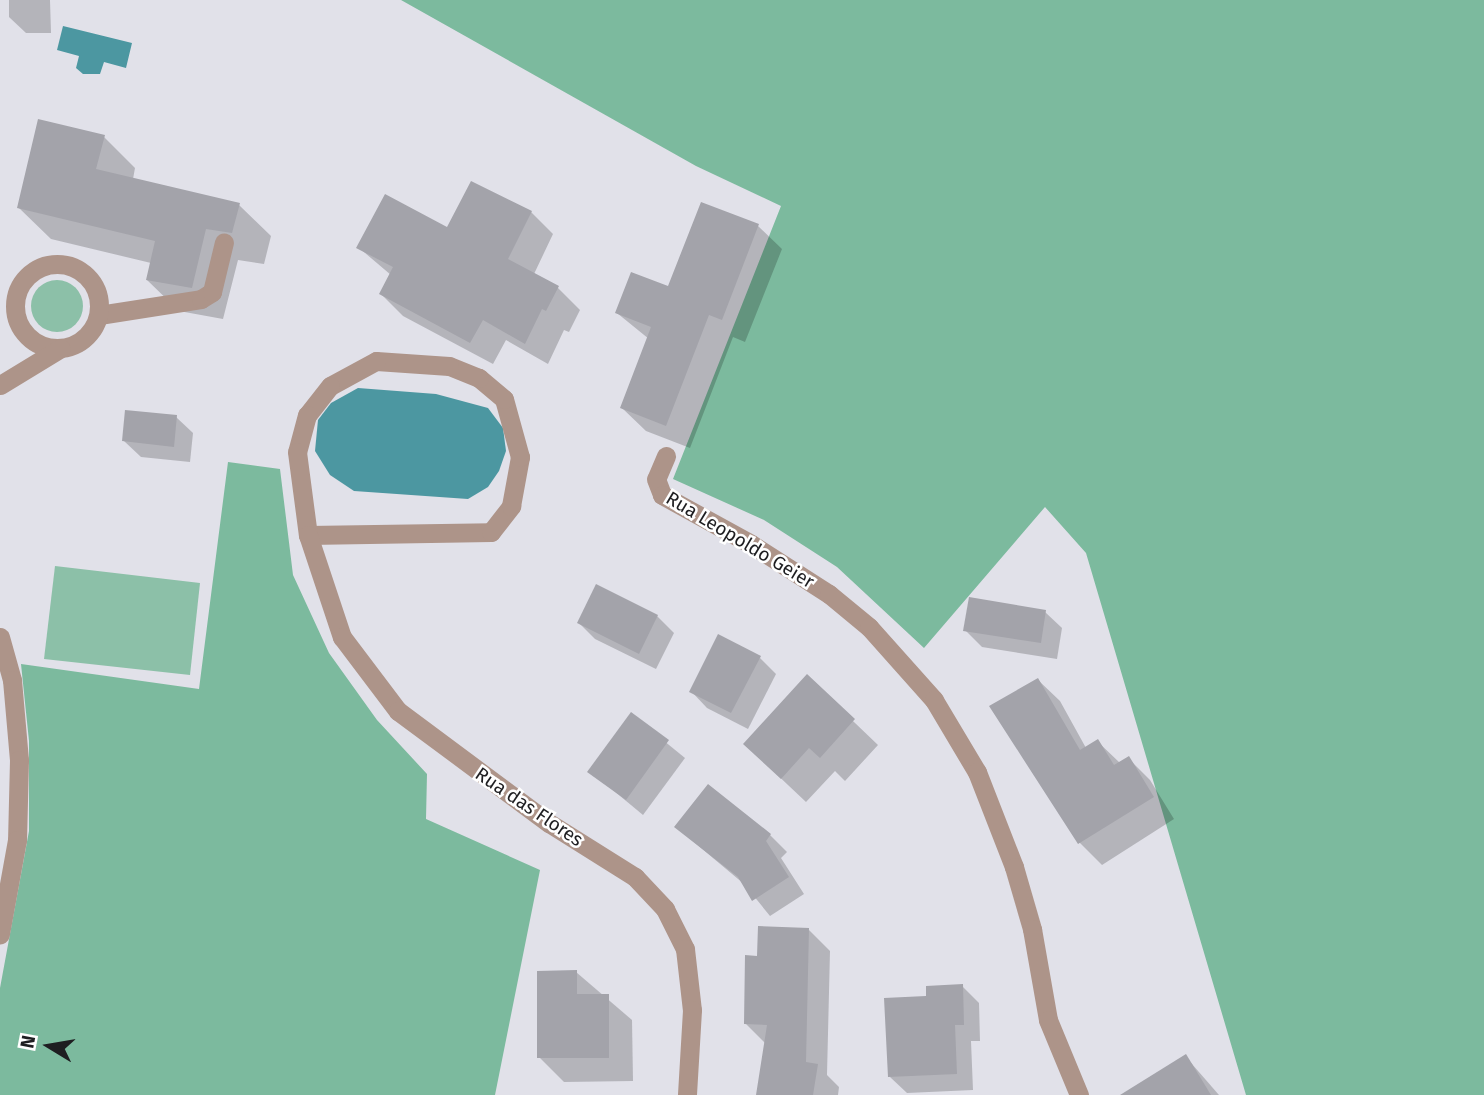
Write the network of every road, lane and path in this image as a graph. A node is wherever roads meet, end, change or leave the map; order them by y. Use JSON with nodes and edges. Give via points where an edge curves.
{"nodes":[{"id":1,"x":224,"y":242,"type":"dead end"},
{"id":2,"x":99,"y":315,"type":"junction"},
{"id":3,"x":26,"y":335,"type":"junction"},
{"id":4,"x":61,"y":348,"type":"junction"},
{"id":5,"x":7,"y":381,"type":"edge"},
{"id":6,"x":666,"y":456,"type":"dead end"},
{"id":7,"x":308,"y":535,"type":"junction"},
{"id":8,"x":0,"y":637,"type":"edge"},
{"id":9,"x":0,"y":933,"type":"edge"},
{"id":10,"x":687,"y":1095,"type":"edge"},
{"id":11,"x":1079,"y":1095,"type":"edge"}],
"edges":[{"from":1,"to":2,"type":"street","via":[[212,292],[201,299]]},
{"from":2,"to":3,"type":"street","via":[[99,300],[86,275],[73,267],[45,266],[22,283],[16,297],[15,310]]},
{"from":2,"to":4,"type":"street","via":[[86,338]]},
{"from":3,"to":4,"type":"street","via":[[48,348]]},
{"from":3,"to":5,"type":"street"},
{"from":4,"to":5,"type":"street"},
{"from":6,"to":11,"type":"street","name":"Rua Leopoldo Geier","via":[[656,478],[662,495],[829,594],[869,627],[934,700],[978,772],[1014,867],[1032,929],[1048,1020]]},
{"from":7,"to":7,"type":"street","via":[[491,532],[511,506],[520,457],[504,399],[479,377],[449,366],[376,361],[330,386],[307,415],[297,452]]},
{"from":7,"to":10,"type":"street","name":"Rua das Flores","via":[[342,637],[398,711],[549,823],[635,877],[665,909],[685,949],[692,1010]]},
{"from":8,"to":9,"type":"street","via":[[12,680],[19,760],[17,840]]}]}
